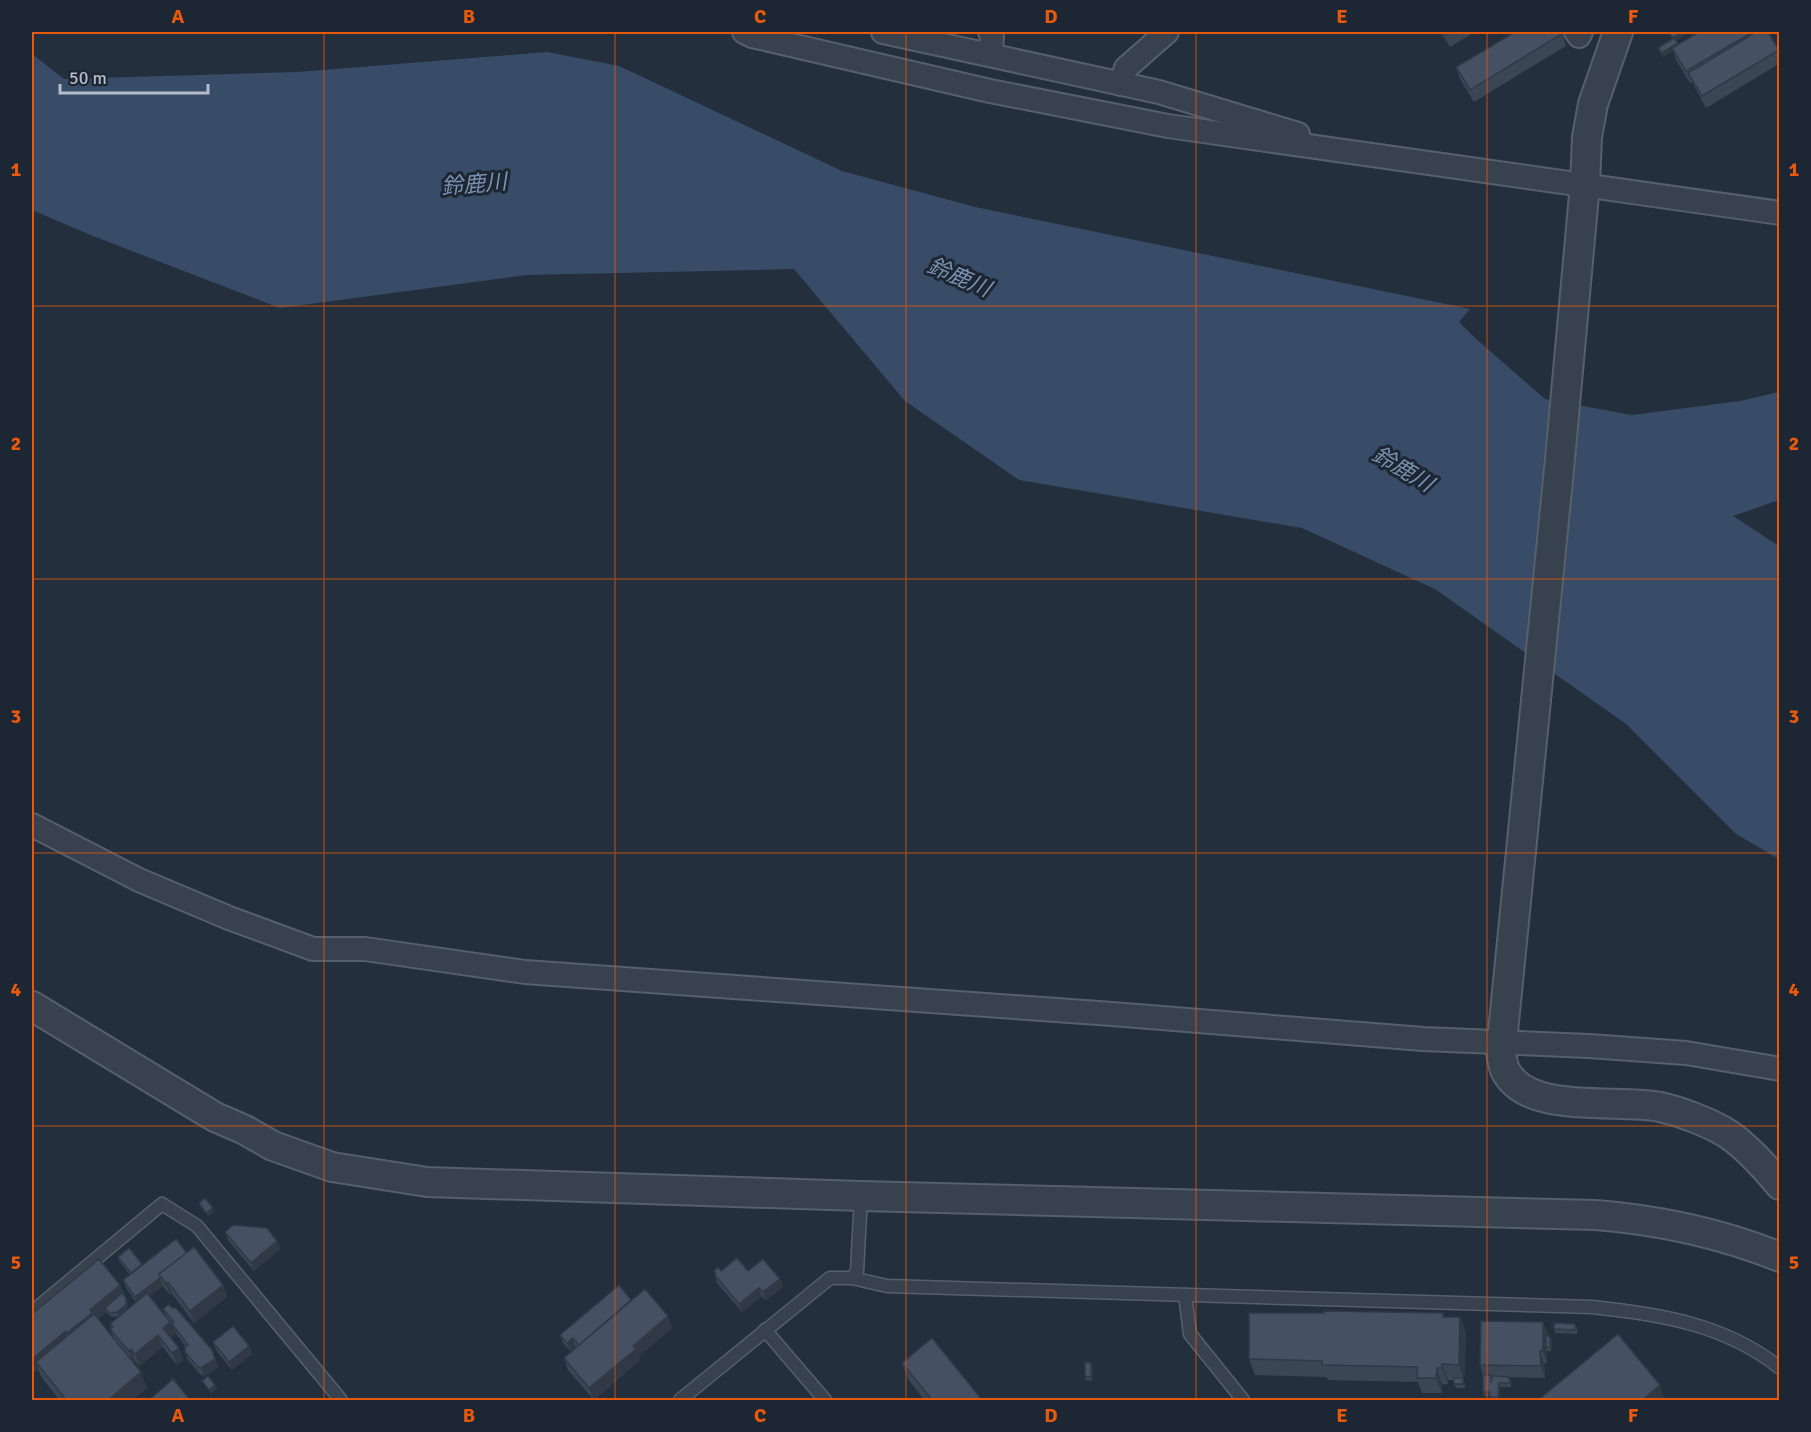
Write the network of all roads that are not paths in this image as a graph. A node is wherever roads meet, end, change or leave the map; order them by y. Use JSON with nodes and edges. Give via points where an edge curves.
{"nodes":[{"id":1,"x":744,"y":32,"type":"edge"},
{"id":2,"x":884,"y":32,"type":"edge"},
{"id":3,"x":990,"y":32,"type":"edge"},
{"id":4,"x":1167,"y":32,"type":"edge"},
{"id":5,"x":1576,"y":32,"type":"edge"},
{"id":6,"x":1581,"y":32,"type":"edge"},
{"id":7,"x":1618,"y":32,"type":"edge"},
{"id":8,"x":991,"y":55,"type":"junction"},
{"id":9,"x":1120,"y":84,"type":"junction"},
{"id":10,"x":1311,"y":147,"type":"junction"},
{"id":11,"x":1584,"y":194,"type":"junction"},
{"id":12,"x":1779,"y":213,"type":"edge"},
{"id":13,"x":32,"y":825,"type":"edge"},
{"id":14,"x":32,"y":1006,"type":"edge"},
{"id":15,"x":1501,"y":1037,"type":"junction"},
{"id":16,"x":1779,"y":1069,"type":"edge"},
{"id":17,"x":1779,"y":1185,"type":"edge"},
{"id":18,"x":860,"y":1204,"type":"junction"},
{"id":19,"x":1779,"y":1257,"type":"edge"},
{"id":20,"x":855,"y":1274,"type":"junction"},
{"id":21,"x":1185,"y":1295,"type":"junction"},
{"id":22,"x":32,"y":1312,"type":"edge"},
{"id":23,"x":765,"y":1330,"type":"junction"},
{"id":24,"x":1779,"y":1368,"type":"edge"},
{"id":25,"x":341,"y":1401,"type":"edge"},
{"id":26,"x":680,"y":1401,"type":"edge"},
{"id":27,"x":825,"y":1401,"type":"edge"},
{"id":28,"x":1244,"y":1401,"type":"edge"}],
"edges":[{"from":1,"to":10,"type":"street","via":[[990,91],[1168,126]]},
{"from":2,"to":8,"type":"street"},
{"from":3,"to":8,"type":"street"},
{"from":4,"to":9,"type":"street","via":[[1126,69]]},
{"from":5,"to":6,"type":"street","via":[[1579,36]]},
{"from":7,"to":11,"type":"street","via":[[1593,104]]},
{"from":8,"to":9,"type":"street"},
{"from":9,"to":10,"type":"street","via":[[1299,134]]},
{"from":10,"to":11,"type":"street"},
{"from":11,"to":12,"type":"street"},
{"from":11,"to":15,"type":"street"},
{"from":13,"to":15,"type":"street","via":[[139,880],[313,949],[365,949],[525,972],[1423,1039]]},
{"from":14,"to":18,"type":"street","via":[[215,1117],[273,1146],[332,1167],[427,1182]]},
{"from":15,"to":16,"type":"street","via":[[1686,1053]]},
{"from":15,"to":17,"type":"street","via":[[1505,1070],[1523,1089],[1540,1098],[1659,1107],[1696,1119],[1727,1133]]},
{"from":18,"to":19,"type":"street","via":[[1596,1215],[1673,1224]]},
{"from":18,"to":20,"type":"lane"},
{"from":20,"to":21,"type":"lane","via":[[887,1286]]},
{"from":20,"to":23,"type":"lane","via":[[830,1278]]},
{"from":21,"to":24,"type":"lane","via":[[1592,1306],[1654,1314],[1717,1332],[1761,1353]]},
{"from":21,"to":28,"type":"lane","via":[[1190,1334]]},
{"from":22,"to":25,"type":"lane","via":[[162,1204],[197,1226]]},
{"from":23,"to":26,"type":"lane"},
{"from":23,"to":27,"type":"lane"}]}
